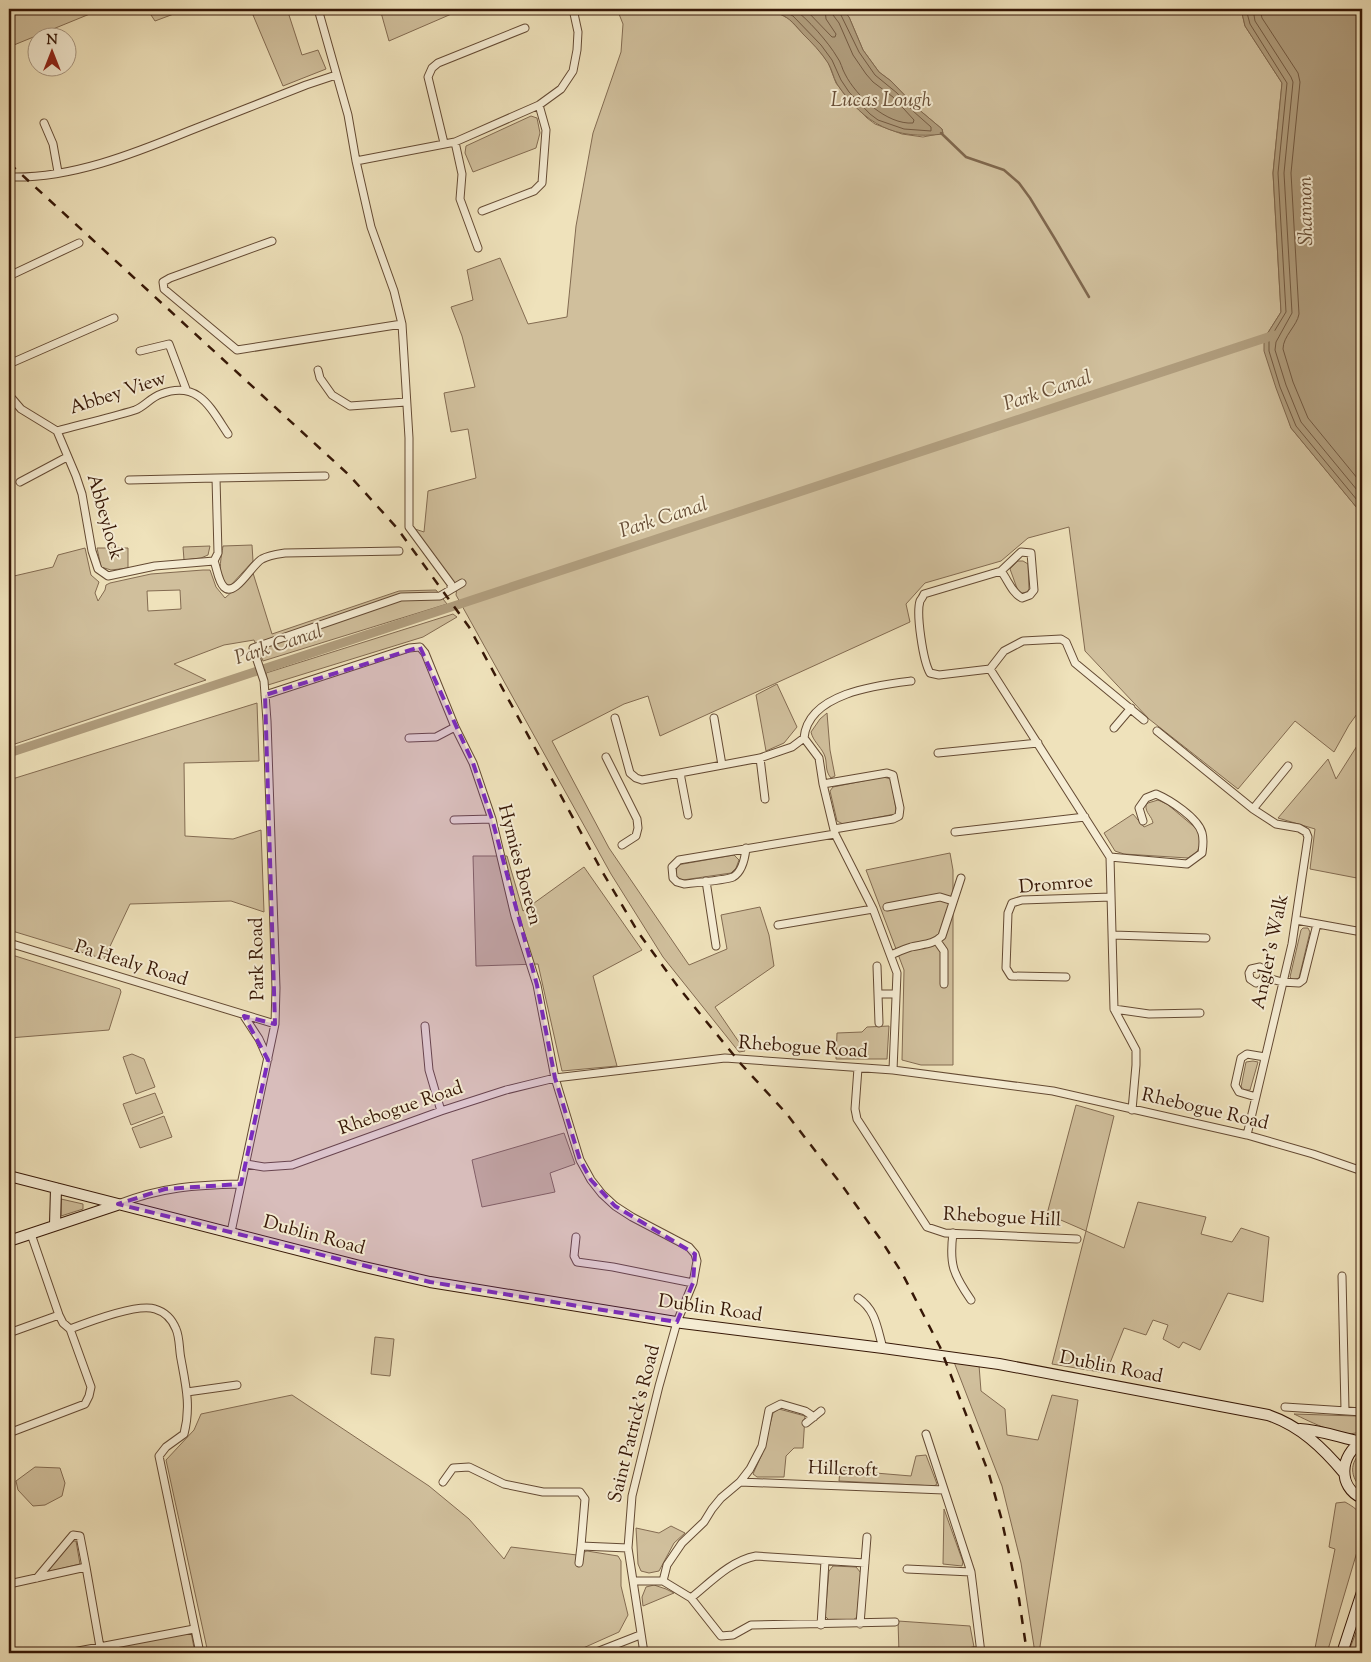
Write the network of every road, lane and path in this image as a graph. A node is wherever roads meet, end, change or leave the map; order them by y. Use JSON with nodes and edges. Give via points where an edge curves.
{"nodes":[{"id":1,"x":318,"y":9,"type":"edge"},
{"id":2,"x":574,"y":9,"type":"edge"},
{"id":3,"x":525,"y":28,"type":"dead end"},
{"id":4,"x":336,"y":75,"type":"junction"},
{"id":5,"x":539,"y":105,"type":"junction"},
{"id":6,"x":44,"y":123,"type":"dead end"},
{"id":7,"x":455,"y":142,"type":"junction"},
{"id":8,"x":444,"y":143,"type":"junction"},
{"id":9,"x":356,"y":161,"type":"junction"},
{"id":10,"x":58,"y":172,"type":"junction"},
{"id":11,"x":9,"y":177,"type":"edge"},
{"id":12,"x":482,"y":211,"type":"dead end"},
{"id":13,"x":272,"y":241,"type":"dead end"},
{"id":14,"x":79,"y":243,"type":"dead end"},
{"id":15,"x":478,"y":248,"type":"dead end"},
{"id":16,"x":9,"y":276,"type":"edge"},
{"id":17,"x":114,"y":318,"type":"dead end"},
{"id":18,"x":402,"y":324,"type":"junction"},
{"id":19,"x":140,"y":351,"type":"dead end"},
{"id":20,"x":9,"y":364,"type":"edge"},
{"id":21,"x":318,"y":370,"type":"dead end"},
{"id":22,"x":186,"y":390,"type":"junction"},
{"id":23,"x":9,"y":396,"type":"edge"},
{"id":24,"x":406,"y":402,"type":"junction"},
{"id":25,"x":57,"y":431,"type":"junction"},
{"id":26,"x":228,"y":434,"type":"dead end"},
{"id":27,"x":67,"y":457,"type":"junction"},
{"id":28,"x":325,"y":476,"type":"dead end"},
{"id":29,"x":216,"y":478,"type":"junction"},
{"id":30,"x":129,"y":480,"type":"dead end"},
{"id":31,"x":20,"y":482,"type":"dead end"},
{"id":32,"x":399,"y":551,"type":"dead end"},
{"id":33,"x":214,"y":561,"type":"junction"},
{"id":34,"x":1001,"y":571,"type":"junction"},
{"id":35,"x":462,"y":583,"type":"dead end"},
{"id":36,"x":451,"y":588,"type":"junction"},
{"id":37,"x":990,"y":669,"type":"junction"},
{"id":38,"x":911,"y":681,"type":"dead end"},
{"id":39,"x":265,"y":695,"type":"junction"},
{"id":40,"x":1131,"y":708,"type":"junction"},
{"id":41,"x":615,"y":718,"type":"dead end"},
{"id":42,"x":714,"y":718,"type":"dead end"},
{"id":43,"x":1144,"y":720,"type":"dead end"},
{"id":44,"x":455,"y":727,"type":"junction"},
{"id":45,"x":1114,"y":728,"type":"dead end"},
{"id":46,"x":1157,"y":731,"type":"dead end"},
{"id":47,"x":409,"y":738,"type":"dead end"},
{"id":48,"x":804,"y":738,"type":"junction"},
{"id":49,"x":1038,"y":744,"type":"junction"},
{"id":50,"x":938,"y":753,"type":"dead end"},
{"id":51,"x":606,"y":757,"type":"dead end"},
{"id":52,"x":760,"y":758,"type":"junction"},
{"id":53,"x":722,"y":765,"type":"junction"},
{"id":54,"x":1288,"y":766,"type":"dead end"},
{"id":55,"x":630,"y":773,"type":"junction"},
{"id":56,"x":680,"y":773,"type":"junction"},
{"id":57,"x":617,"y":780,"type":"junction"},
{"id":58,"x":823,"y":784,"type":"junction"},
{"id":59,"x":766,"y":799,"type":"dead end"},
{"id":60,"x":1253,"y":810,"type":"junction"},
{"id":61,"x":688,"y":814,"type":"dead end"},
{"id":62,"x":1085,"y":817,"type":"junction"},
{"id":63,"x":454,"y":820,"type":"dead end"},
{"id":64,"x":492,"y":820,"type":"junction"},
{"id":65,"x":1143,"y":821,"type":"dead end"},
{"id":66,"x":835,"y":832,"type":"junction"},
{"id":67,"x":955,"y":832,"type":"dead end"},
{"id":68,"x":622,"y":845,"type":"dead end"},
{"id":69,"x":746,"y":848,"type":"junction"},
{"id":70,"x":1110,"y":857,"type":"junction"},
{"id":71,"x":961,"y":878,"type":"dead end"},
{"id":72,"x":706,"y":881,"type":"junction"},
{"id":73,"x":1111,"y":897,"type":"junction"},
{"id":74,"x":953,"y":901,"type":"junction"},
{"id":75,"x":887,"y":907,"type":"dead end"},
{"id":76,"x":873,"y":909,"type":"junction"},
{"id":77,"x":1296,"y":920,"type":"junction"},
{"id":78,"x":1317,"y":924,"type":"junction"},
{"id":79,"x":778,"y":925,"type":"dead end"},
{"id":80,"x":1362,"y":932,"type":"edge"},
{"id":81,"x":1113,"y":935,"type":"junction"},
{"id":82,"x":1206,"y":938,"type":"dead end"},
{"id":83,"x":937,"y":941,"type":"junction"},
{"id":84,"x":9,"y":943,"type":"edge"},
{"id":85,"x":716,"y":946,"type":"dead end"},
{"id":86,"x":891,"y":954,"type":"junction"},
{"id":87,"x":878,"y":966,"type":"dead end"},
{"id":88,"x":1066,"y":977,"type":"dead end"},
{"id":89,"x":1264,"y":978,"type":"dead end"},
{"id":90,"x":1282,"y":982,"type":"junction"},
{"id":91,"x":944,"y":984,"type":"dead end"},
{"id":92,"x":878,"y":994,"type":"junction"},
{"id":93,"x":896,"y":994,"type":"junction"},
{"id":94,"x":1114,"y":1009,"type":"junction"},
{"id":95,"x":1200,"y":1013,"type":"dead end"},
{"id":96,"x":244,"y":1016,"type":"junction"},
{"id":97,"x":275,"y":1024,"type":"junction"},
{"id":98,"x":879,"y":1024,"type":"dead end"},
{"id":99,"x":425,"y":1026,"type":"dead end"},
{"id":100,"x":1265,"y":1057,"type":"junction"},
{"id":101,"x":268,"y":1060,"type":"junction"},
{"id":102,"x":858,"y":1068,"type":"junction"},
{"id":103,"x":893,"y":1070,"type":"junction"},
{"id":104,"x":555,"y":1078,"type":"junction"},
{"id":105,"x":1256,"y":1097,"type":"junction"},
{"id":106,"x":1132,"y":1110,"type":"junction"},
{"id":107,"x":441,"y":1111,"type":"junction"},
{"id":108,"x":1247,"y":1135,"type":"junction"},
{"id":109,"x":246,"y":1164,"type":"junction"},
{"id":110,"x":1362,"y":1170,"type":"edge"},
{"id":111,"x":9,"y":1176,"type":"edge"},
{"id":112,"x":241,"y":1184,"type":"junction"},
{"id":113,"x":56,"y":1188,"type":"junction"},
{"id":114,"x":118,"y":1204,"type":"junction"},
{"id":115,"x":55,"y":1226,"type":"junction"},
{"id":116,"x":231,"y":1232,"type":"junction"},
{"id":117,"x":953,"y":1233,"type":"junction"},
{"id":118,"x":30,"y":1234,"type":"junction"},
{"id":119,"x":576,"y":1237,"type":"dead end"},
{"id":120,"x":1077,"y":1239,"type":"dead end"},
{"id":121,"x":9,"y":1241,"type":"edge"},
{"id":122,"x":1342,"y":1276,"type":"dead end"},
{"id":123,"x":693,"y":1283,"type":"junction"},
{"id":124,"x":858,"y":1298,"type":"dead end"},
{"id":125,"x":971,"y":1300,"type":"dead end"},
{"id":126,"x":59,"y":1315,"type":"junction"},
{"id":127,"x":677,"y":1322,"type":"junction"},
{"id":128,"x":70,"y":1329,"type":"junction"},
{"id":129,"x":9,"y":1333,"type":"edge"},
{"id":130,"x":883,"y":1348,"type":"junction"},
{"id":131,"x":238,"y":1384,"type":"dead end"},
{"id":132,"x":187,"y":1392,"type":"junction"},
{"id":133,"x":1285,"y":1407,"type":"dead end"},
{"id":134,"x":1345,"y":1410,"type":"junction"},
{"id":135,"x":821,"y":1411,"type":"dead end"},
{"id":136,"x":1362,"y":1412,"type":"edge"},
{"id":137,"x":814,"y":1417,"type":"junction"},
{"id":138,"x":806,"y":1423,"type":"dead end"},
{"id":139,"x":1300,"y":1430,"type":"junction"},
{"id":140,"x":9,"y":1433,"type":"edge"},
{"id":141,"x":926,"y":1434,"type":"dead end"},
{"id":142,"x":1362,"y":1442,"type":"edge"},
{"id":143,"x":1344,"y":1473,"type":"junction"},
{"id":144,"x":443,"y":1482,"type":"dead end"},
{"id":145,"x":740,"y":1482,"type":"junction"},
{"id":146,"x":944,"y":1490,"type":"junction"},
{"id":147,"x":1362,"y":1499,"type":"edge"},
{"id":148,"x":867,"y":1537,"type":"dead end"},
{"id":149,"x":581,"y":1546,"type":"junction"},
{"id":150,"x":628,"y":1548,"type":"junction"},
{"id":151,"x":825,"y":1561,"type":"junction"},
{"id":152,"x":579,"y":1563,"type":"dead end"},
{"id":153,"x":865,"y":1563,"type":"junction"},
{"id":154,"x":86,"y":1567,"type":"junction"},
{"id":155,"x":907,"y":1569,"type":"dead end"},
{"id":156,"x":971,"y":1572,"type":"junction"},
{"id":157,"x":36,"y":1578,"type":"junction"},
{"id":158,"x":633,"y":1581,"type":"junction"},
{"id":159,"x":663,"y":1581,"type":"junction"},
{"id":160,"x":9,"y":1584,"type":"edge"},
{"id":161,"x":1362,"y":1592,"type":"edge"},
{"id":162,"x":691,"y":1598,"type":"junction"},
{"id":163,"x":895,"y":1622,"type":"dead end"},
{"id":164,"x":860,"y":1624,"type":"junction"},
{"id":165,"x":821,"y":1625,"type":"junction"},
{"id":166,"x":194,"y":1628,"type":"junction"},
{"id":167,"x":640,"y":1635,"type":"junction"},
{"id":168,"x":100,"y":1647,"type":"junction"},
{"id":169,"x":969,"y":1652,"type":"dead end"},
{"id":170,"x":981,"y":1652,"type":"edge"},
{"id":171,"x":68,"y":1653,"type":"edge"},
{"id":172,"x":200,"y":1653,"type":"edge"},
{"id":173,"x":594,"y":1653,"type":"edge"},
{"id":174,"x":644,"y":1653,"type":"edge"},
{"id":175,"x":1342,"y":1653,"type":"edge"}],
"edges":[{"from":1,"to":4,"type":"street"},
{"from":2,"to":5,"type":"street","via":[[578,32],[573,71],[561,89]]},
{"from":3,"to":8,"type":"street","via":[[432,68],[428,77]]},
{"from":4,"to":9,"type":"street","via":[[348,115]]},
{"from":4,"to":10,"type":"street","via":[[125,157]]},
{"from":5,"to":7,"type":"street"},
{"from":5,"to":12,"type":"street","via":[[546,130],[542,183],[534,191]]},
{"from":6,"to":10,"type":"street","via":[[53,144]]},
{"from":7,"to":8,"type":"street"},
{"from":7,"to":15,"type":"street","via":[[462,174],[460,199]]},
{"from":8,"to":9,"type":"street"},
{"from":9,"to":18,"type":"street","via":[[371,227]]},
{"from":10,"to":11,"type":"street","via":[[25,178]]},
{"from":13,"to":18,"type":"street","via":[[170,278],[163,282],[164,289],[237,350]]},
{"from":14,"to":16,"type":"street"},
{"from":17,"to":20,"type":"street"},
{"from":18,"to":24,"type":"street"},
{"from":19,"to":22,"type":"street","via":[[169,344]]},
{"from":21,"to":24,"type":"street","via":[[332,395],[350,406]]},
{"from":22,"to":25,"type":"street","name":"Abbey View","via":[[160,394],[137,409]]},
{"from":22,"to":26,"type":"street","name":"Abbey View","via":[[200,396]]},
{"from":23,"to":25,"type":"street","via":[[21,409]]},
{"from":24,"to":36,"type":"street","via":[[409,527]]},
{"from":25,"to":27,"type":"street","name":"Abbeylock"},
{"from":27,"to":31,"type":"street"},
{"from":27,"to":33,"type":"street","name":"Abbeylock","via":[[82,494],[98,569],[108,576],[155,566]]},
{"from":28,"to":29,"type":"street","name":"Abbeylock"},
{"from":29,"to":30,"type":"street","name":"Abbeylock"},
{"from":29,"to":33,"type":"street","via":[[218,553]]},
{"from":32,"to":33,"type":"street","via":[[272,555],[254,565],[234,589],[223,586]]},
{"from":34,"to":34,"type":"street","via":[[1022,552],[1031,553],[1034,590],[1022,598],[1015,594]]},
{"from":34,"to":37,"type":"street","via":[[924,594],[920,602],[925,664],[930,673],[939,675]]},
{"from":35,"to":36,"type":"street"},
{"from":36,"to":39,"type":"street","name":"Park Road","via":[[440,596],[401,597],[254,648]]},
{"from":37,"to":40,"type":"street","via":[[1004,651],[1023,641],[1062,639],[1075,663]]},
{"from":37,"to":49,"type":"street","name":"Dromroe"},
{"from":38,"to":48,"type":"street","via":[[874,685],[833,700],[817,712],[808,724]]},
{"from":39,"to":44,"type":"street","name":"Hymies Boreen","via":[[420,647],[432,667]]},
{"from":39,"to":97,"type":"street","name":"Park Road"},
{"from":40,"to":43,"type":"street"},
{"from":40,"to":45,"type":"street"},
{"from":41,"to":55,"type":"street"},
{"from":42,"to":53,"type":"street"},
{"from":44,"to":47,"type":"street","via":[[436,737]]},
{"from":44,"to":64,"type":"street","name":"Hymies Boreen","via":[[473,764]]},
{"from":46,"to":60,"type":"street","name":"Angler's Walk"},
{"from":48,"to":52,"type":"street","via":[[792,747]]},
{"from":48,"to":58,"type":"street","via":[[819,758]]},
{"from":49,"to":50,"type":"street"},
{"from":49,"to":62,"type":"street","name":"Dromroe"},
{"from":51,"to":57,"type":"street"},
{"from":52,"to":53,"type":"street"},
{"from":52,"to":59,"type":"street"},
{"from":53,"to":56,"type":"street"},
{"from":54,"to":60,"type":"street"},
{"from":55,"to":56,"type":"street","via":[[642,780]]},
{"from":55,"to":57,"type":"street"},
{"from":56,"to":61,"type":"street"},
{"from":57,"to":68,"type":"street","via":[[637,819],[638,828],[636,836]]},
{"from":58,"to":66,"type":"street"},
{"from":58,"to":66,"type":"street","via":[[887,773],[893,775],[899,816]]},
{"from":60,"to":77,"type":"street","name":"Angler's Walk","via":[[1276,824],[1299,828],[1308,837]]},
{"from":62,"to":67,"type":"street"},
{"from":62,"to":70,"type":"street","name":"Dromroe"},
{"from":63,"to":64,"type":"street"},
{"from":64,"to":104,"type":"street","name":"Hymies Boreen","via":[[515,916],[537,985]]},
{"from":65,"to":70,"type":"street","name":"Dromroe","via":[[1139,808],[1146,798],[1156,794],[1165,798],[1198,823],[1204,842],[1202,853],[1187,864]]},
{"from":66,"to":69,"type":"street"},
{"from":66,"to":76,"type":"street"},
{"from":69,"to":72,"type":"street","via":[[740,870],[732,877]]},
{"from":69,"to":72,"type":"street","via":[[679,860],[672,866],[673,878],[677,882]]},
{"from":70,"to":73,"type":"street","name":"Dromroe"},
{"from":71,"to":74,"type":"street"},
{"from":72,"to":85,"type":"street"},
{"from":73,"to":81,"type":"street","name":"Dromroe"},
{"from":73,"to":88,"type":"street","name":"Dromroe","via":[[1012,903],[1008,913],[1006,968],[1011,976]]},
{"from":74,"to":75,"type":"street","via":[[940,897]]},
{"from":74,"to":83,"type":"street","via":[[942,936]]},
{"from":76,"to":79,"type":"street"},
{"from":76,"to":86,"type":"street"},
{"from":77,"to":78,"type":"street"},
{"from":77,"to":90,"type":"street","name":"Angler's Walk"},
{"from":78,"to":80,"type":"street"},
{"from":78,"to":90,"type":"street","via":[[1303,980],[1299,983]]},
{"from":81,"to":82,"type":"street"},
{"from":81,"to":94,"type":"street","name":"Dromroe"},
{"from":83,"to":86,"type":"street"},
{"from":83,"to":91,"type":"street","via":[[944,951]]},
{"from":84,"to":96,"type":"street","name":"Pa Healy Road"},
{"from":86,"to":93,"type":"street","via":[[897,973]]},
{"from":87,"to":92,"type":"street"},
{"from":89,"to":90,"type":"street"},
{"from":90,"to":100,"type":"street","name":"Angler's Walk"},
{"from":92,"to":93,"type":"street"},
{"from":92,"to":98,"type":"street"},
{"from":93,"to":103,"type":"street"},
{"from":94,"to":95,"type":"street","via":[[1149,1014]]},
{"from":94,"to":106,"type":"street","name":"Dromroe","via":[[1136,1050]]},
{"from":96,"to":97,"type":"street","name":"Pa Healy Road"},
{"from":96,"to":101,"type":"street"},
{"from":97,"to":101,"type":"street","name":"Park Road"},
{"from":99,"to":107,"type":"street","via":[[429,1070]]},
{"from":100,"to":105,"type":"street","name":"Angler's Walk"},
{"from":100,"to":105,"type":"street","via":[[1247,1054],[1241,1058],[1235,1085],[1239,1092]]},
{"from":101,"to":109,"type":"street","name":"Park Road"},
{"from":102,"to":103,"type":"street","name":"Rhebogue Road"},
{"from":102,"to":104,"type":"street","name":"Rhebogue Road","via":[[725,1058]]},
{"from":102,"to":117,"type":"street","name":"Rhebogue Hill","via":[[857,1119],[926,1228]]},
{"from":103,"to":106,"type":"street","name":"Rhebogue Road","via":[[1053,1091]]},
{"from":104,"to":107,"type":"street","name":"Rhebogue Road"},
{"from":104,"to":123,"type":"street","name":"Hymies Boreen","via":[[580,1160],[591,1180],[615,1206],[695,1254]]},
{"from":105,"to":108,"type":"street","name":"Angler's Walk"},
{"from":106,"to":108,"type":"street","name":"Rhebogue Road"},
{"from":107,"to":109,"type":"street","name":"Rhebogue Road","via":[[292,1165],[264,1167]]},
{"from":108,"to":110,"type":"street","name":"Rhebogue Road"},
{"from":109,"to":112,"type":"street","name":"Park Road"},
{"from":111,"to":113,"type":"main road","name":"Dublin Road"},
{"from":112,"to":114,"type":"street","via":[[165,1189]]},
{"from":112,"to":116,"type":"street","name":"Park Road"},
{"from":113,"to":114,"type":"main road","name":"Dublin Road"},
{"from":113,"to":115,"type":"main road"},
{"from":114,"to":115,"type":"main road"},
{"from":114,"to":116,"type":"main road","name":"Dublin Road"},
{"from":115,"to":118,"type":"main road"},
{"from":116,"to":127,"type":"main road","name":"Dublin Road","via":[[430,1282]]},
{"from":117,"to":120,"type":"street","name":"Rhebogue Hill"},
{"from":117,"to":125,"type":"street","via":[[951,1262]]},
{"from":118,"to":121,"type":"main road"},
{"from":118,"to":126,"type":"street"},
{"from":119,"to":123,"type":"street","via":[[574,1256],[577,1262]]},
{"from":122,"to":134,"type":"street"},
{"from":123,"to":127,"type":"street","name":"Saint Patrick's Road"},
{"from":124,"to":130,"type":"street","via":[[872,1312]]},
{"from":126,"to":128,"type":"street"},
{"from":126,"to":129,"type":"street"},
{"from":127,"to":130,"type":"main road","name":"Dublin Road"},
{"from":127,"to":150,"type":"street","name":"Saint Patrick's Road","via":[[632,1496]]},
{"from":128,"to":132,"type":"street","via":[[136,1308],[154,1308],[169,1316],[177,1330]]},
{"from":128,"to":140,"type":"street","via":[[91,1387],[85,1404]]},
{"from":130,"to":139,"type":"main road","name":"Dublin Road","via":[[1006,1366],[1248,1411],[1285,1421]]},
{"from":131,"to":132,"type":"street"},
{"from":132,"to":166,"type":"street","via":[[188,1418],[184,1434],[166,1446],[159,1456]]},
{"from":133,"to":134,"type":"street"},
{"from":134,"to":136,"type":"street"},
{"from":135,"to":137,"type":"street"},
{"from":137,"to":138,"type":"street"},
{"from":137,"to":145,"type":"street","via":[[781,1404],[768,1410],[762,1446]]},
{"from":139,"to":142,"type":"main road"},
{"from":139,"to":143,"type":"main road"},
{"from":141,"to":146,"type":"street"},
{"from":142,"to":143,"type":"main road","via":[[1347,1457]]},
{"from":143,"to":147,"type":"main road","via":[[1347,1484]]},
{"from":144,"to":149,"type":"street","via":[[453,1468],[469,1467],[504,1484],[543,1492],[580,1492],[586,1498]]},
{"from":145,"to":146,"type":"street","name":"Hillcroft"},
{"from":145,"to":159,"type":"street","via":[[721,1498],[704,1522],[682,1543],[667,1565]]},
{"from":146,"to":156,"type":"street"},
{"from":148,"to":153,"type":"street"},
{"from":149,"to":150,"type":"street"},
{"from":149,"to":152,"type":"street"},
{"from":150,"to":158,"type":"street","name":"Saint Patrick's Road"},
{"from":151,"to":153,"type":"street"},
{"from":151,"to":162,"type":"street","via":[[744,1558]]},
{"from":151,"to":165,"type":"street"},
{"from":153,"to":164,"type":"street"},
{"from":154,"to":157,"type":"street"},
{"from":154,"to":157,"type":"street","via":[[80,1536],[73,1535]]},
{"from":154,"to":168,"type":"street"},
{"from":155,"to":156,"type":"street"},
{"from":156,"to":170,"type":"street"},
{"from":157,"to":160,"type":"street"},
{"from":158,"to":159,"type":"street"},
{"from":158,"to":167,"type":"street","name":"Saint Patrick's Road"},
{"from":159,"to":162,"type":"street"},
{"from":161,"to":175,"type":"main road"},
{"from":162,"to":165,"type":"street","via":[[720,1636],[733,1635],[751,1625]]},
{"from":163,"to":164,"type":"street"},
{"from":164,"to":165,"type":"street"},
{"from":166,"to":168,"type":"street"},
{"from":166,"to":172,"type":"street"},
{"from":167,"to":173,"type":"street"},
{"from":167,"to":174,"type":"street","name":"Saint Patrick's Road"},
{"from":168,"to":171,"type":"street"},
{"from":169,"to":170,"type":"street"}]}
